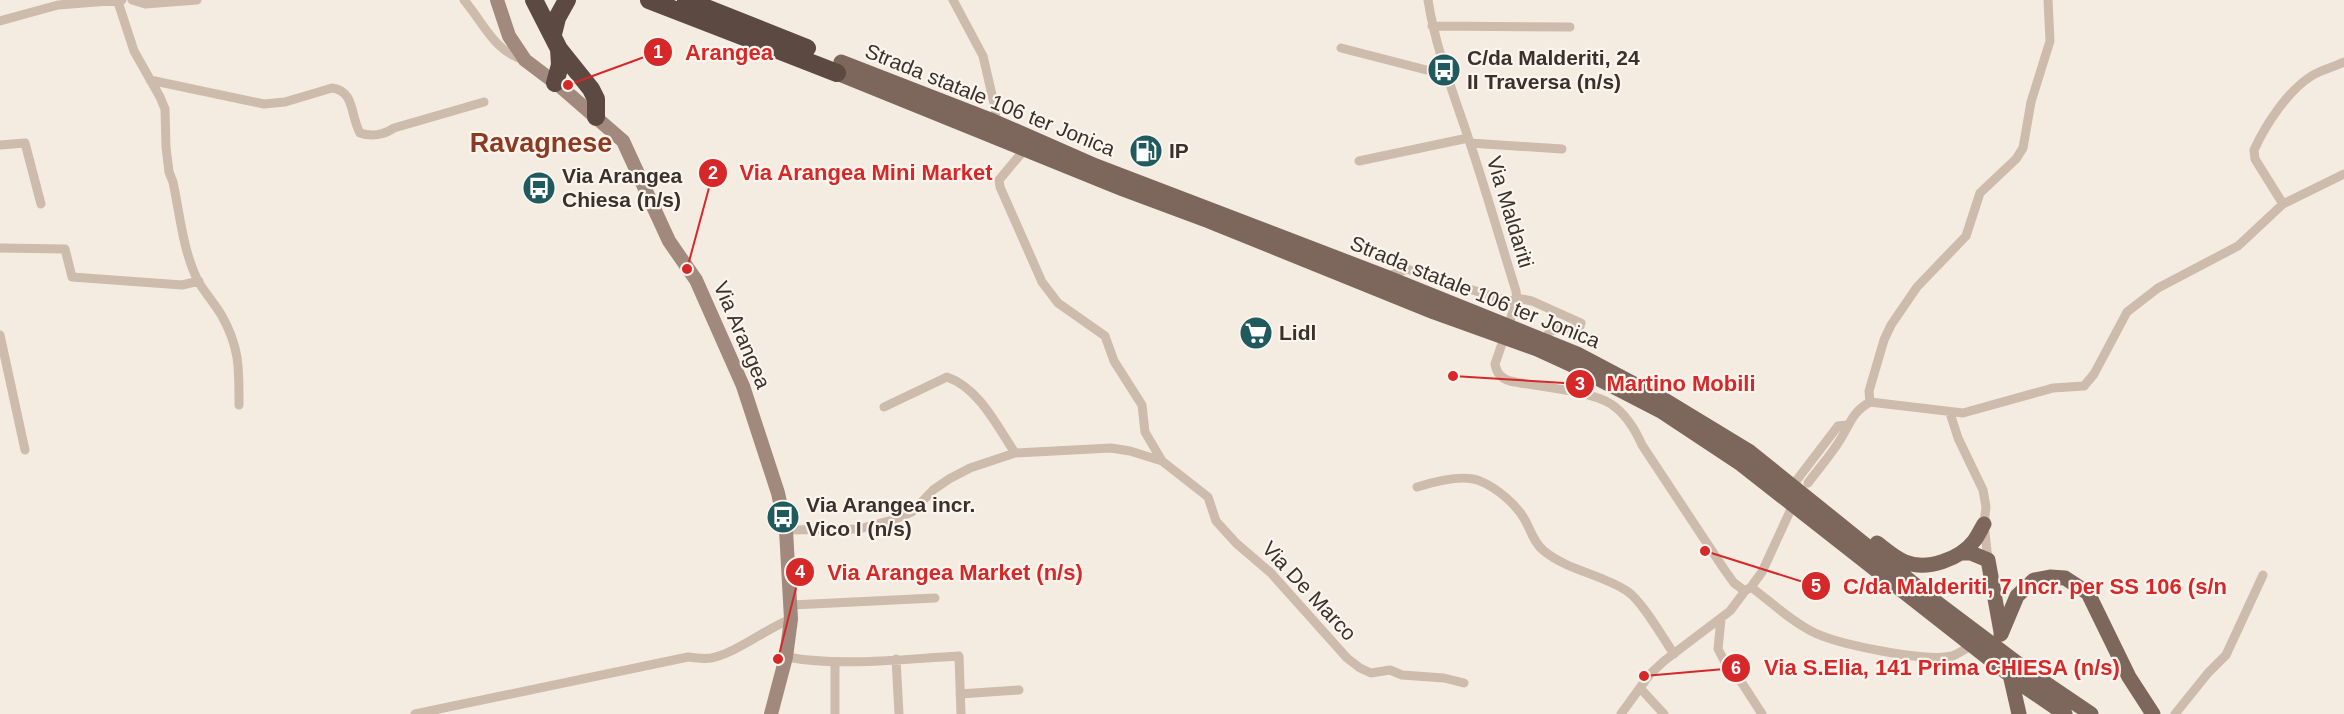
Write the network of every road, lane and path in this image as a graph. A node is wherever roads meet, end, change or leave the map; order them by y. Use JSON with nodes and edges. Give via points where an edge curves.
{"nodes":[{"id":1,"x":132,"y":0,"type":"edge"},
{"id":2,"x":197,"y":0,"type":"edge"},
{"id":3,"x":464,"y":0,"type":"edge"},
{"id":4,"x":497,"y":0,"type":"edge"},
{"id":5,"x":534,"y":0,"type":"edge"},
{"id":6,"x":567,"y":0,"type":"edge"},
{"id":7,"x":649,"y":0,"type":"edge"},
{"id":8,"x":686,"y":0,"type":"edge"},
{"id":9,"x":953,"y":0,"type":"edge"},
{"id":10,"x":1428,"y":0,"type":"edge"},
{"id":11,"x":2048,"y":0,"type":"edge"},
{"id":12,"x":120,"y":1,"type":"edge"},
{"id":13,"x":0,"y":21,"type":"edge"},
{"id":14,"x":1432,"y":26,"type":"junction"},
{"id":15,"x":1570,"y":27,"type":"dead end"},
{"id":16,"x":1341,"y":48,"type":"dead end"},
{"id":17,"x":525,"y":60,"type":"junction"},
{"id":18,"x":2344,"y":62,"type":"edge"},
{"id":19,"x":558,"y":66,"type":"junction"},
{"id":20,"x":839,"y":67,"type":"junction"},
{"id":21,"x":1446,"y":75,"type":"junction"},
{"id":22,"x":150,"y":80,"type":"junction"},
{"id":23,"x":484,"y":102,"type":"dead end"},
{"id":24,"x":596,"y":117,"type":"joint"},
{"id":25,"x":993,"y":121,"type":"junction"},
{"id":26,"x":1469,"y":140,"type":"junction"},
{"id":27,"x":0,"y":145,"type":"edge"},
{"id":28,"x":1025,"y":149,"type":"junction"},
{"id":29,"x":1562,"y":149,"type":"dead end"},
{"id":30,"x":1359,"y":161,"type":"dead end"},
{"id":31,"x":2344,"y":174,"type":"edge"},
{"id":32,"x":40,"y":204,"type":"dead end"},
{"id":33,"x":2283,"y":204,"type":"junction"},
{"id":34,"x":0,"y":248,"type":"edge"},
{"id":35,"x":1386,"y":276,"type":"junction"},
{"id":36,"x":199,"y":281,"type":"junction"},
{"id":37,"x":1516,"y":305,"type":"junction"},
{"id":38,"x":0,"y":335,"type":"edge"},
{"id":39,"x":1546,"y":340,"type":"junction"},
{"id":40,"x":1870,"y":402,"type":"junction"},
{"id":41,"x":239,"y":405,"type":"dead end"},
{"id":42,"x":884,"y":406,"type":"dead end"},
{"id":43,"x":1950,"y":413,"type":"junction"},
{"id":44,"x":1846,"y":425,"type":"junction"},
{"id":45,"x":25,"y":450,"type":"dead end"},
{"id":46,"x":1015,"y":453,"type":"junction"},
{"id":47,"x":1162,"y":461,"type":"junction"},
{"id":48,"x":1801,"y":484,"type":"junction"},
{"id":49,"x":1417,"y":487,"type":"dead end"},
{"id":50,"x":1791,"y":509,"type":"dead end"},
{"id":51,"x":1824,"y":513,"type":"junction"},
{"id":52,"x":1984,"y":524,"type":"junction"},
{"id":53,"x":786,"y":530,"type":"junction"},
{"id":54,"x":1961,"y":553,"type":"junction"},
{"id":55,"x":1988,"y":560,"type":"junction"},
{"id":56,"x":2263,"y":575,"type":"dead end"},
{"id":57,"x":1748,"y":589,"type":"junction"},
{"id":58,"x":935,"y":598,"type":"dead end"},
{"id":59,"x":791,"y":612,"type":"junction"},
{"id":60,"x":1721,"y":619,"type":"junction"},
{"id":61,"x":1987,"y":643,"type":"junction"},
{"id":62,"x":1674,"y":654,"type":"junction"},
{"id":63,"x":786,"y":657,"type":"junction"},
{"id":64,"x":896,"y":659,"type":"junction"},
{"id":65,"x":835,"y":662,"type":"junction"},
{"id":66,"x":2027,"y":679,"type":"junction"},
{"id":67,"x":1464,"y":683,"type":"dead end"},
{"id":68,"x":1640,"y":688,"type":"junction"},
{"id":69,"x":1019,"y":690,"type":"dead end"},
{"id":70,"x":960,"y":694,"type":"junction"},
{"id":71,"x":415,"y":714,"type":"edge"},
{"id":72,"x":771,"y":714,"type":"edge"},
{"id":73,"x":835,"y":714,"type":"edge"},
{"id":74,"x":899,"y":714,"type":"edge"},
{"id":75,"x":961,"y":714,"type":"edge"},
{"id":76,"x":1621,"y":714,"type":"edge"},
{"id":77,"x":1664,"y":714,"type":"edge"},
{"id":78,"x":1762,"y":714,"type":"edge"},
{"id":79,"x":2019,"y":714,"type":"edge"},
{"id":80,"x":2065,"y":714,"type":"edge"},
{"id":81,"x":2091,"y":714,"type":"edge"},
{"id":82,"x":2153,"y":714,"type":"edge"},
{"id":83,"x":2175,"y":714,"type":"edge"}],
"edges":[{"from":1,"to":2,"type":"street","via":[[145,4]]},
{"from":3,"to":17,"type":"street","via":[[492,39],[513,57]]},
{"from":4,"to":17,"type":"street","via":[[509,36]]},
{"from":5,"to":19,"type":"highway"},
{"from":6,"to":19,"type":"highway","via":[[557,18]]},
{"from":7,"to":20,"type":"highway"},
{"from":8,"to":20,"type":"highway"},
{"from":9,"to":25,"type":"street","via":[[983,56],[996,112]]},
{"from":10,"to":14,"type":"street","name":"Via Maldariti"},
{"from":11,"to":40,"type":"street","via":[[2050,41],[2031,102],[2023,148],[1980,193],[1966,236],[1917,287],[1891,325],[1869,391]]},
{"from":12,"to":13,"type":"street","via":[[58,5]]},
{"from":12,"to":22,"type":"street","via":[[128,36]]},
{"from":14,"to":15,"type":"street"},
{"from":14,"to":21,"type":"street","name":"Via Maldariti"},
{"from":16,"to":21,"type":"street"},
{"from":17,"to":19,"type":"street"},
{"from":18,"to":33,"type":"street","via":[[2301,85],[2285,101],[2254,150],[2255,159]]},
{"from":19,"to":24,"type":"highway","via":[[591,90],[596,99]]},
{"from":20,"to":25,"type":"main road","name":"Strada statale 106 ter Jonica"},
{"from":20,"to":28,"type":"main road","name":"Strada statale 106 ter Jonica"},
{"from":21,"to":26,"type":"street","name":"Via Maldariti"},
{"from":22,"to":23,"type":"street","via":[[264,104],[341,89],[347,94],[356,126],[367,135],[386,134],[394,128]]},
{"from":22,"to":36,"type":"street","via":[[165,109],[169,172]]},
{"from":24,"to":53,"type":"street","name":"Via Arangea","via":[[623,141],[669,241],[696,280],[743,386]]},
{"from":25,"to":35,"type":"main road","name":"Strada statale 106 ter Jonica","via":[[1096,166]]},
{"from":26,"to":29,"type":"street"},
{"from":26,"to":30,"type":"street"},
{"from":26,"to":37,"type":"street","name":"Via Maldariti"},
{"from":27,"to":32,"type":"street","via":[[25,143]]},
{"from":28,"to":47,"type":"street","via":[[999,180],[1004,197],[1042,282],[1058,303],[1105,336],[1122,376],[1142,405],[1145,432]]},
{"from":28,"to":61,"type":"main road","name":"Strada statale 106 ter Jonica","via":[[1434,312],[1537,349],[1611,385],[1661,411],[1741,464]]},
{"from":31,"to":33,"type":"street"},
{"from":33,"to":43,"type":"street","via":[[2238,246],[2158,288],[2127,312],[2094,375],[2084,386],[2053,388],[1963,413]]},
{"from":34,"to":36,"type":"street","via":[[65,249],[72,277],[182,285]]},
{"from":35,"to":37,"type":"street","via":[[1407,269]]},
{"from":35,"to":39,"type":"main road","name":"Strada statale 106 ter Jonica"},
{"from":36,"to":41,"type":"street","via":[[222,315],[236,347]]},
{"from":37,"to":39,"type":"street","via":[[1522,298],[1581,323],[1579,329],[1549,332]]},
{"from":37,"to":57,"type":"street","via":[[1496,370],[1504,379],[1594,397],[1623,415],[1734,583]]},
{"from":38,"to":45,"type":"street"},
{"from":39,"to":48,"type":"main road","name":"Strada statale 106 ter Jonica","via":[[1666,401]]},
{"from":40,"to":43,"type":"street"},
{"from":40,"to":44,"type":"street"},
{"from":42,"to":46,"type":"street","via":[[948,377],[957,380],[977,397]]},
{"from":43,"to":52,"type":"street","via":[[1983,490]]},
{"from":44,"to":48,"type":"street","via":[[1842,438]]},
{"from":44,"to":48,"type":"street","via":[[1838,426]]},
{"from":46,"to":47,"type":"street","via":[[1111,448]]},
{"from":46,"to":53,"type":"street","via":[[949,479],[912,512],[896,519],[860,529]]},
{"from":47,"to":67,"type":"street","name":"Via De Marco","via":[[1208,497],[1216,521],[1360,668],[1371,673],[1390,670]]},
{"from":48,"to":51,"type":"main road","name":"Strada statale 106 ter Jonica"},
{"from":49,"to":62,"type":"street","via":[[1440,480],[1470,479],[1493,488],[1525,518],[1541,549],[1560,563],[1628,592]]},
{"from":50,"to":57,"type":"street","via":[[1762,572]]},
{"from":51,"to":54,"type":"main road","via":[[1834,512],[1905,562],[1942,562]]},
{"from":51,"to":61,"type":"main road","name":"Strada statale 106 ter Jonica"},
{"from":52,"to":54,"type":"main road"},
{"from":52,"to":55,"type":"street"},
{"from":53,"to":59,"type":"street","name":"Via Arangea"},
{"from":54,"to":55,"type":"main road"},
{"from":55,"to":61,"type":"main road"},
{"from":56,"to":83,"type":"street","via":[[2226,655]]},
{"from":57,"to":60,"type":"street"},
{"from":57,"to":61,"type":"street","via":[[1813,632],[1833,640],[1917,656],[1946,657]]},
{"from":58,"to":59,"type":"street"},
{"from":59,"to":63,"type":"street","name":"Via Arangea"},
{"from":59,"to":71,"type":"street","via":[[723,655],[688,657]]},
{"from":60,"to":62,"type":"street"},
{"from":60,"to":78,"type":"street","via":[[1718,649]]},
{"from":61,"to":66,"type":"main road","name":"Strada statale 106 ter Jonica"},
{"from":61,"to":79,"type":"main road"},
{"from":61,"to":82,"type":"main road","via":[[2016,596],[2034,580],[2065,578],[2088,593],[2129,677]]},
{"from":62,"to":68,"type":"street"},
{"from":63,"to":65,"type":"street"},
{"from":63,"to":72,"type":"street","name":"Via Arangea"},
{"from":64,"to":65,"type":"street"},
{"from":64,"to":70,"type":"street","via":[[958,656]]},
{"from":64,"to":74,"type":"street"},
{"from":65,"to":73,"type":"street"},
{"from":66,"to":80,"type":"main road","name":"Strada statale 106 ter Jonica"},
{"from":66,"to":81,"type":"main road","name":"Strada statale 106 ter Jonica"},
{"from":68,"to":76,"type":"street"},
{"from":68,"to":77,"type":"street"},
{"from":69,"to":70,"type":"street"},
{"from":70,"to":75,"type":"street"}]}
